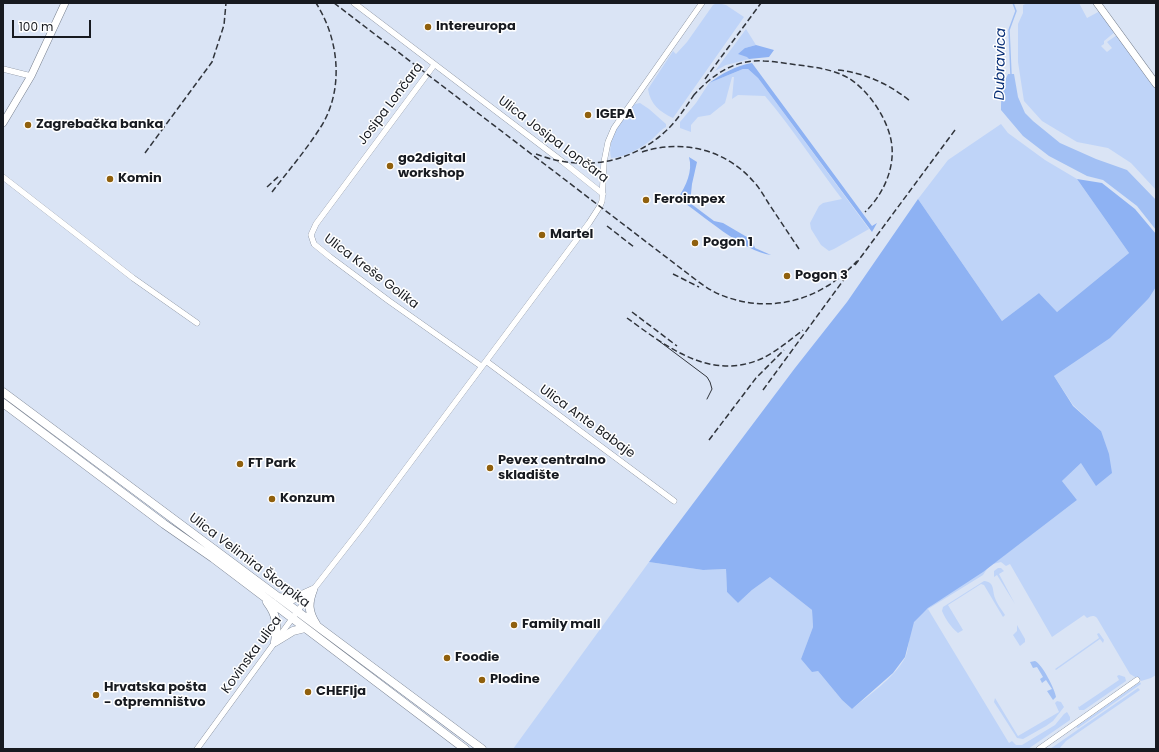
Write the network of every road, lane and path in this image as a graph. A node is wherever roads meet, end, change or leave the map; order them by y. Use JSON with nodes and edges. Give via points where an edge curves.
{"nodes":[{"id":1,"x":65,"y":3,"type":"edge"},
{"id":2,"x":354,"y":3,"type":"edge"},
{"id":3,"x":702,"y":3,"type":"edge"},
{"id":4,"x":1097,"y":3,"type":"edge"},
{"id":5,"x":434,"y":65,"type":"junction"},
{"id":6,"x":3,"y":69,"type":"edge"},
{"id":7,"x":31,"y":76,"type":"junction"},
{"id":8,"x":1156,"y":84,"type":"edge"},
{"id":9,"x":3,"y":123,"type":"edge"},
{"id":10,"x":366,"y":156,"type":"joint"},
{"id":11,"x":3,"y":177,"type":"edge"},
{"id":12,"x":603,"y":194,"type":"junction"},
{"id":13,"x":197,"y":323,"type":"dead end"},
{"id":14,"x":486,"y":361,"type":"junction"},
{"id":15,"x":481,"y":366,"type":"junction"},
{"id":16,"x":3,"y":392,"type":"edge"},
{"id":17,"x":3,"y":403,"type":"edge"},
{"id":18,"x":674,"y":500,"type":"dead end"},
{"id":19,"x":313,"y":590,"type":"junction"},
{"id":20,"x":263,"y":596,"type":"junction"},
{"id":21,"x":275,"y":596,"type":"junction"},
{"id":22,"x":295,"y":615,"type":"junction"},
{"id":23,"x":317,"y":627,"type":"junction"},
{"id":24,"x":305,"y":628,"type":"junction"},
{"id":25,"x":275,"y":642,"type":"junction"},
{"id":26,"x":1137,"y":680,"type":"dead end"},
{"id":27,"x":197,"y":749,"type":"edge"},
{"id":28,"x":464,"y":749,"type":"edge"},
{"id":29,"x":482,"y":749,"type":"edge"},
{"id":30,"x":1039,"y":749,"type":"edge"}],
"edges":[{"from":1,"to":7,"type":"street"},
{"from":2,"to":5,"type":"street","name":"Ulica Josipa Lončara"},
{"from":3,"to":12,"type":"street","name":"Ulica Josipa Lončara","via":[[614,128],[604,162]]},
{"from":4,"to":8,"type":"street"},
{"from":5,"to":10,"type":"street","name":"Josipa Lončara"},
{"from":5,"to":12,"type":"street","name":"Ulica Josipa Lončara"},
{"from":6,"to":7,"type":"street"},
{"from":7,"to":9,"type":"street"},
{"from":10,"to":15,"type":"street","name":"Ulica Kreše Golika","via":[[316,224],[310,235],[314,244]]},
{"from":11,"to":13,"type":"street","via":[[133,278]]},
{"from":12,"to":14,"type":"street","via":[[600,206],[589,223]]},
{"from":14,"to":15,"type":"street"},
{"from":14,"to":18,"type":"street","name":"Ulica Ante Babaje"},
{"from":15,"to":19,"type":"street"},
{"from":16,"to":21,"type":"main road","name":"Ulica Velimira Škorpika"},
{"from":17,"to":20,"type":"main road","name":"Ulica Velimira Škorpika"},
{"from":19,"to":21,"type":"main road","via":[[293,599]]},
{"from":19,"to":22,"type":"street"},
{"from":19,"to":23,"type":"main road","via":[[309,610]]},
{"from":20,"to":22,"type":"main road","name":"Ulica Velimira Škorpika"},
{"from":20,"to":25,"type":"main road","via":[[277,620]]},
{"from":21,"to":22,"type":"main road","name":"Ulica Velimira Škorpika"},
{"from":22,"to":23,"type":"main road","name":"Ulica Velimira Škorpika"},
{"from":22,"to":24,"type":"main road","name":"Ulica Velimira Škorpika"},
{"from":22,"to":25,"type":"street","name":"Kovinska ulica"},
{"from":23,"to":29,"type":"main road","name":"Ulica Velimira Škorpika"},
{"from":24,"to":25,"type":"main road","via":[[293,631]]},
{"from":24,"to":28,"type":"main road","name":"Ulica Velimira Škorpika"},
{"from":25,"to":27,"type":"street","name":"Kovinska ulica"},
{"from":26,"to":30,"type":"street"}]}
